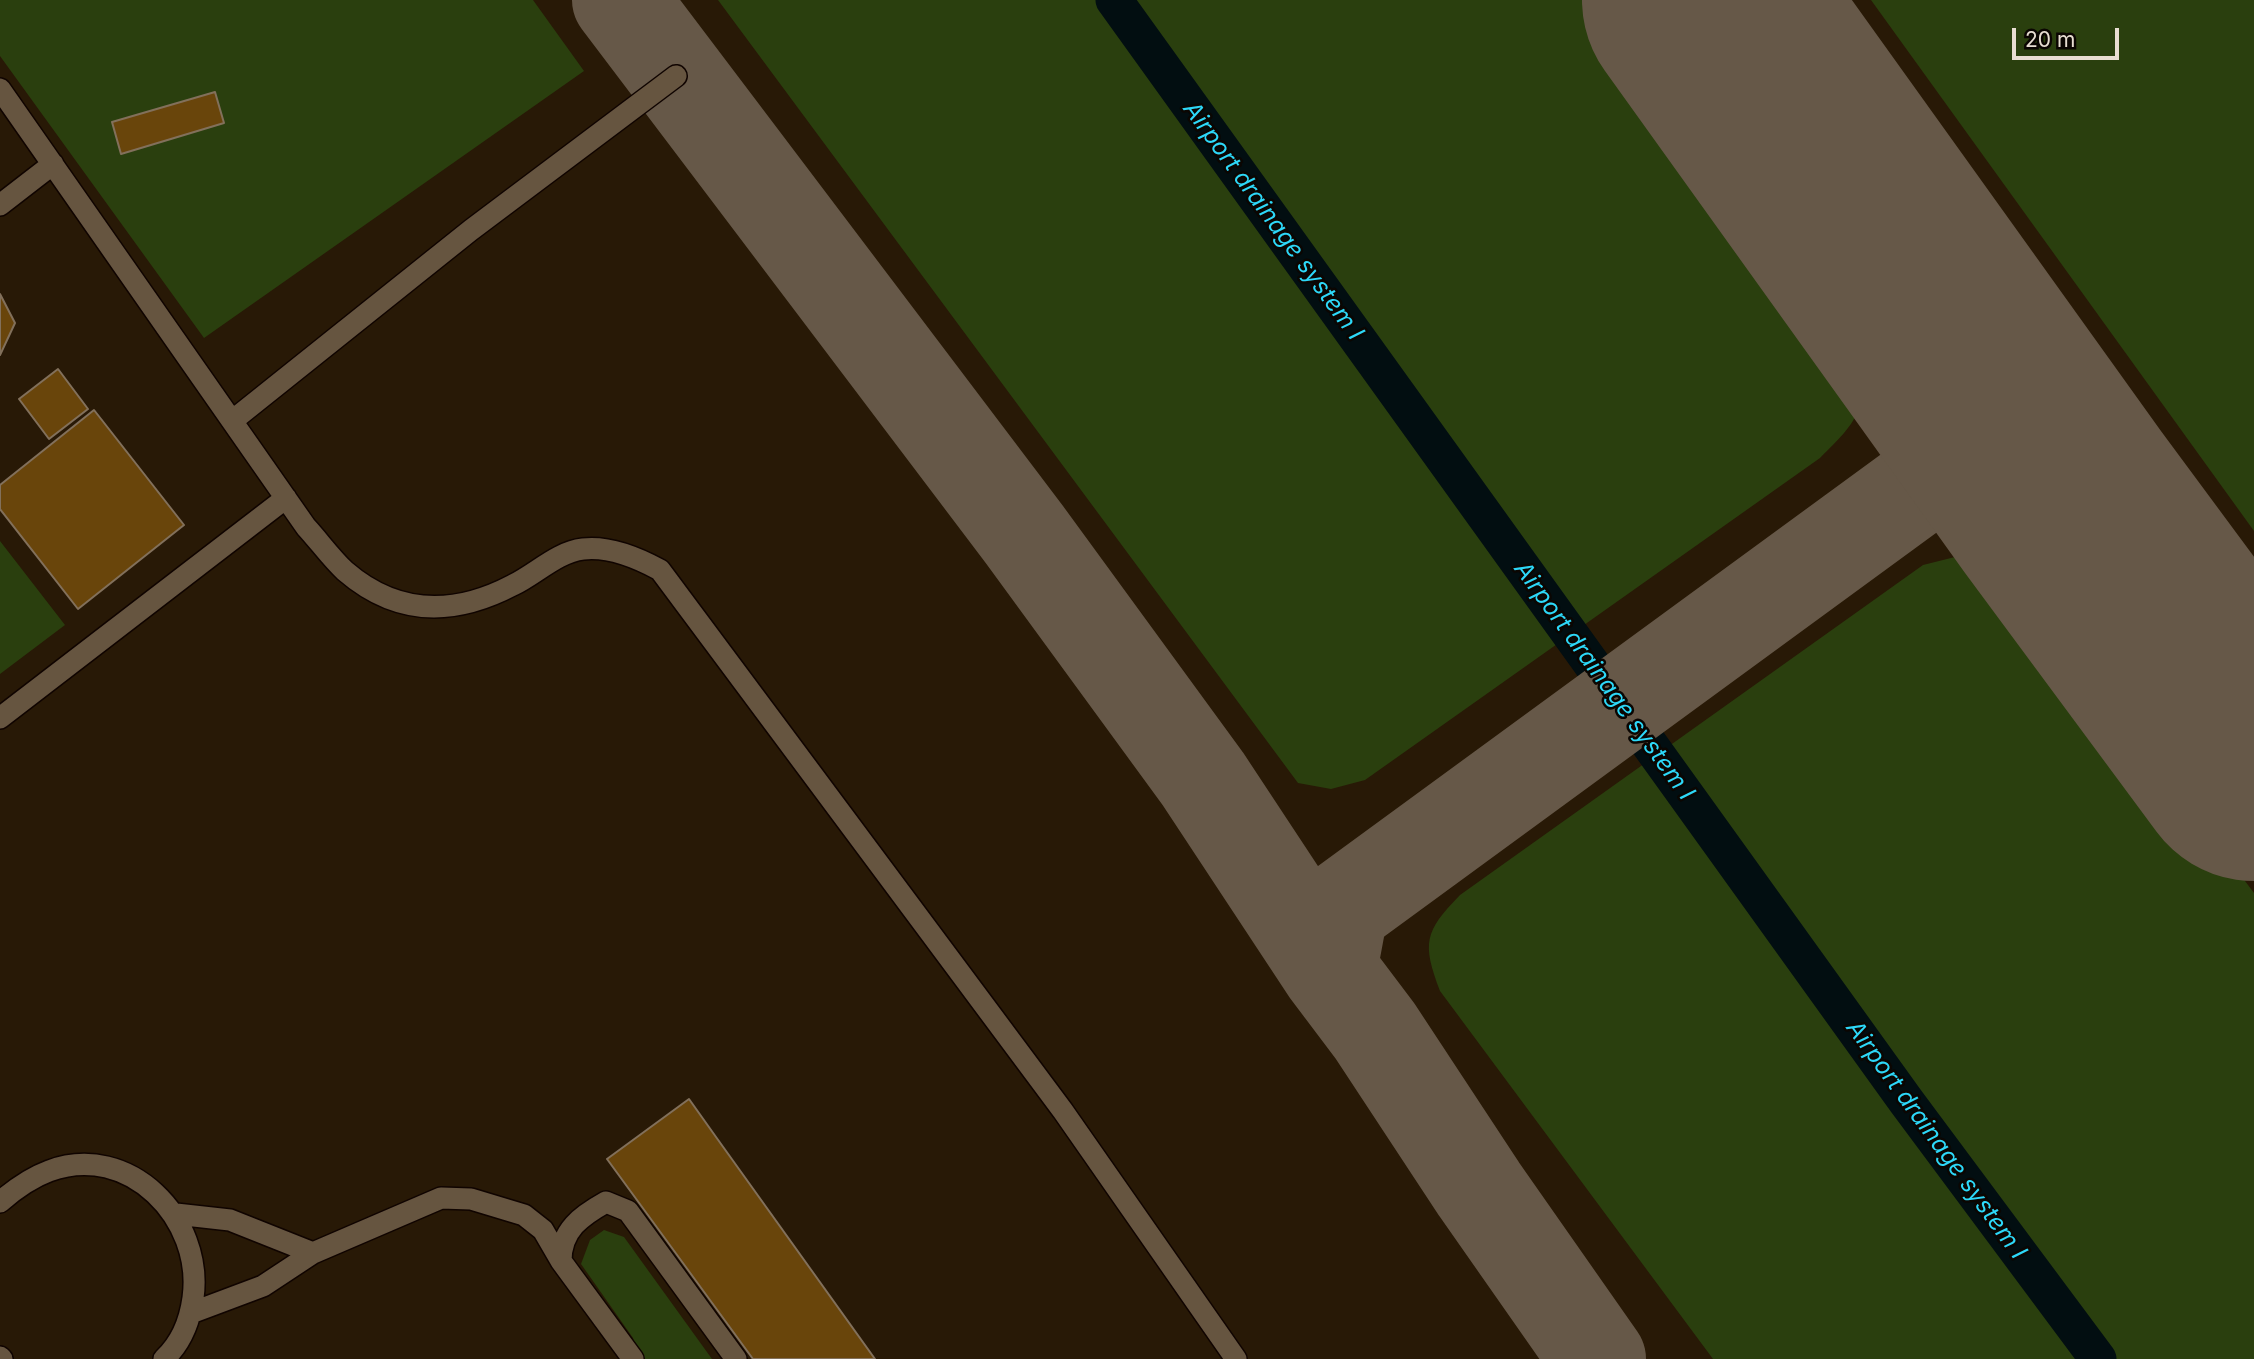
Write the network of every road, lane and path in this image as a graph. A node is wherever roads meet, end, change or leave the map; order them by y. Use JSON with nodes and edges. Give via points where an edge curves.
{"nodes":[{"id":1,"x":676,"y":76,"type":"dead end"},
{"id":2,"x":0,"y":89,"type":"edge"},
{"id":3,"x":53,"y":164,"type":"junction"},
{"id":4,"x":0,"y":205,"type":"edge"},
{"id":5,"x":232,"y":421,"type":"junction"},
{"id":6,"x":286,"y":498,"type":"junction"},
{"id":7,"x":0,"y":718,"type":"edge"},
{"id":8,"x":10,"y":1184,"type":"edge"},
{"id":9,"x":0,"y":1202,"type":"edge"},
{"id":10,"x":176,"y":1214,"type":"junction"},
{"id":11,"x":313,"y":1253,"type":"junction"},
{"id":12,"x":561,"y":1261,"type":"junction"},
{"id":13,"x":191,"y":1313,"type":"junction"},
{"id":14,"x":164,"y":1359,"type":"edge"},
{"id":15,"x":633,"y":1359,"type":"edge"},
{"id":16,"x":736,"y":1359,"type":"edge"},
{"id":17,"x":1236,"y":1359,"type":"edge"}],
"edges":[{"from":1,"to":5,"type":"street","via":[[471,230]]},
{"from":2,"to":3,"type":"street"},
{"from":3,"to":4,"type":"street"},
{"from":3,"to":5,"type":"street"},
{"from":5,"to":6,"type":"street"},
{"from":6,"to":7,"type":"street"},
{"from":6,"to":17,"type":"street","via":[[345,571],[386,597],[420,608],[465,606],[513,585],[556,558],[583,549],[633,557],[660,570],[1063,1111]]},
{"from":8,"to":9,"type":"street"},
{"from":8,"to":10,"type":"street","via":[[51,1170],[120,1172],[151,1189]]},
{"from":10,"to":11,"type":"street","via":[[230,1220]]},
{"from":10,"to":13,"type":"street","via":[[191,1245],[196,1279]]},
{"from":11,"to":12,"type":"street","via":[[441,1198],[471,1199],[524,1215],[543,1230]]},
{"from":11,"to":13,"type":"street","via":[[263,1286]]},
{"from":12,"to":15,"type":"street"},
{"from":12,"to":16,"type":"street","via":[[561,1247],[570,1227],[584,1214],[606,1202],[628,1211]]},
{"from":13,"to":14,"type":"street"}]}
